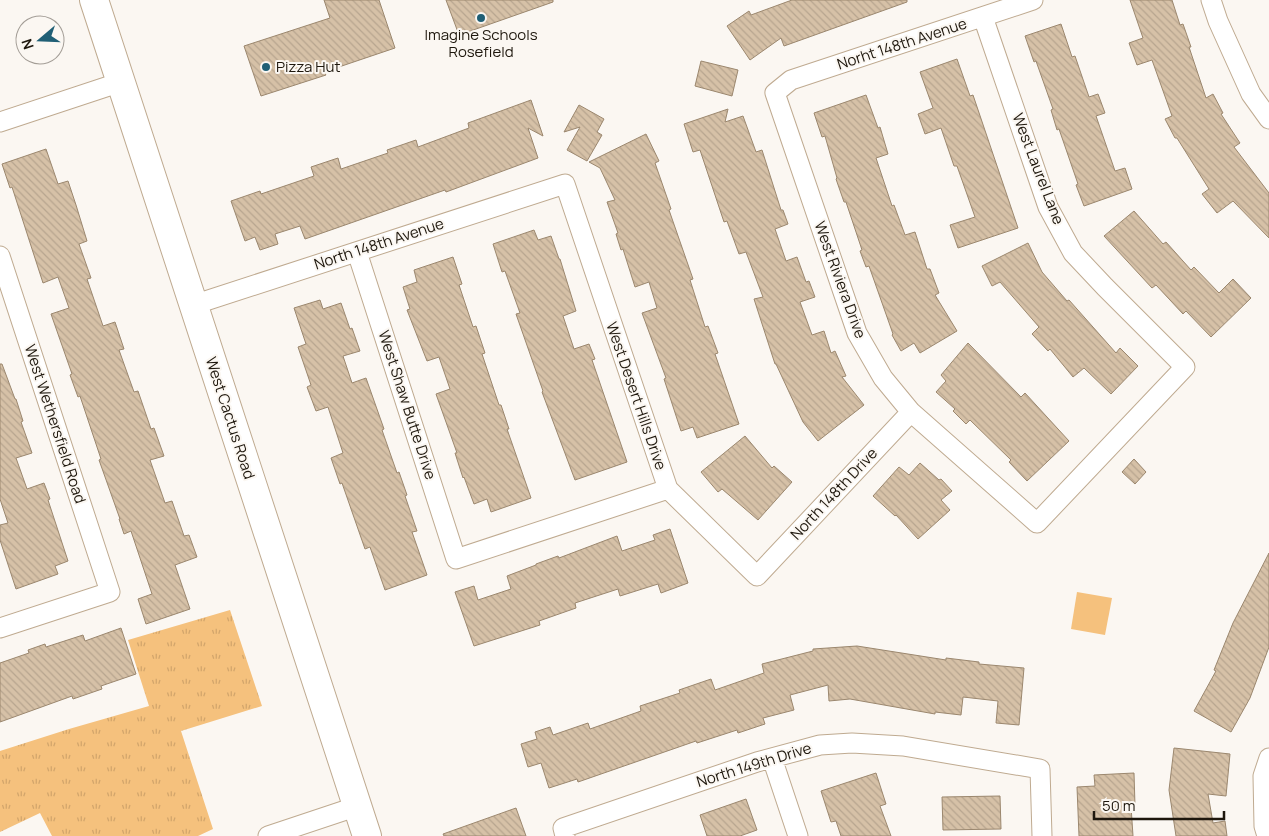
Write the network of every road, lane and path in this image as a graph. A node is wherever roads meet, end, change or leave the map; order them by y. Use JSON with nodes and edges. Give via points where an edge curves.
{"nodes":[{"id":1,"x":94,"y":0,"type":"edge"},
{"id":2,"x":1033,"y":0,"type":"edge"},
{"id":3,"x":1211,"y":0,"type":"edge"},
{"id":4,"x":983,"y":17,"type":"junction"},
{"id":5,"x":121,"y":82,"type":"junction"},
{"id":6,"x":774,"y":92,"type":"joint"},
{"id":7,"x":1269,"y":119,"type":"edge"},
{"id":8,"x":0,"y":122,"type":"edge"},
{"id":9,"x":565,"y":184,"type":"joint"},
{"id":10,"x":357,"y":252,"type":"junction"},
{"id":11,"x":0,"y":256,"type":"edge"},
{"id":12,"x":193,"y":304,"type":"junction"},
{"id":13,"x":911,"y":412,"type":"junction"},
{"id":14,"x":668,"y":489,"type":"junction"},
{"id":15,"x":1038,"y":523,"type":"joint"},
{"id":16,"x":757,"y":576,"type":"joint"},
{"id":17,"x":0,"y":628,"type":"edge"},
{"id":18,"x":772,"y":758,"type":"junction"},
{"id":19,"x":1269,"y":758,"type":"edge"},
{"id":20,"x":358,"y":806,"type":"junction"},
{"id":21,"x":564,"y":832,"type":"edge"},
{"id":22,"x":268,"y":836,"type":"edge"},
{"id":23,"x":367,"y":836,"type":"edge"},
{"id":24,"x":798,"y":836,"type":"edge"},
{"id":25,"x":1042,"y":836,"type":"edge"},
{"id":26,"x":1267,"y":836,"type":"edge"}],
"edges":[{"from":1,"to":5,"type":"main road","name":"West Cactus Road"},
{"from":2,"to":4,"type":"street","name":"Norht 148th Avenue"},
{"from":3,"to":7,"type":"street","via":[[1251,94]]},
{"from":4,"to":6,"type":"street","name":"Norht 148th Avenue","via":[[791,80]]},
{"from":4,"to":15,"type":"street","name":"West Laurel Lane","via":[[1048,206],[1073,253],[1185,367]]},
{"from":5,"to":8,"type":"street"},
{"from":5,"to":12,"type":"main road","name":"West Cactus Road"},
{"from":6,"to":13,"type":"street","name":"West Riviera Drive","via":[[857,333],[883,378]]},
{"from":9,"to":10,"type":"street","name":"North 148th Avenue"},
{"from":9,"to":14,"type":"street","name":"West Desert Hills Drive"},
{"from":10,"to":12,"type":"street","name":"North 148th Avenue"},
{"from":10,"to":14,"type":"street","name":"West Shaw Butte Drive","via":[[456,559]]},
{"from":11,"to":17,"type":"street","name":"West Wethersfield Road","via":[[110,592]]},
{"from":12,"to":20,"type":"main road","name":"West Cactus Road"},
{"from":13,"to":15,"type":"street","name":"West Riviera Drive"},
{"from":13,"to":16,"type":"street","name":"North 148th Drive"},
{"from":14,"to":16,"type":"street","name":"West Desert Hills Drive"},
{"from":18,"to":21,"type":"street","name":"North 149th Drive"},
{"from":18,"to":24,"type":"street"},
{"from":18,"to":25,"type":"street","name":"North 149th Drive","via":[[820,745],[852,743],[903,746],[1040,769]]},
{"from":19,"to":26,"type":"street","via":[[1263,776]]},
{"from":20,"to":22,"type":"street"},
{"from":20,"to":23,"type":"main road","name":"West Cactus Road"}]}
